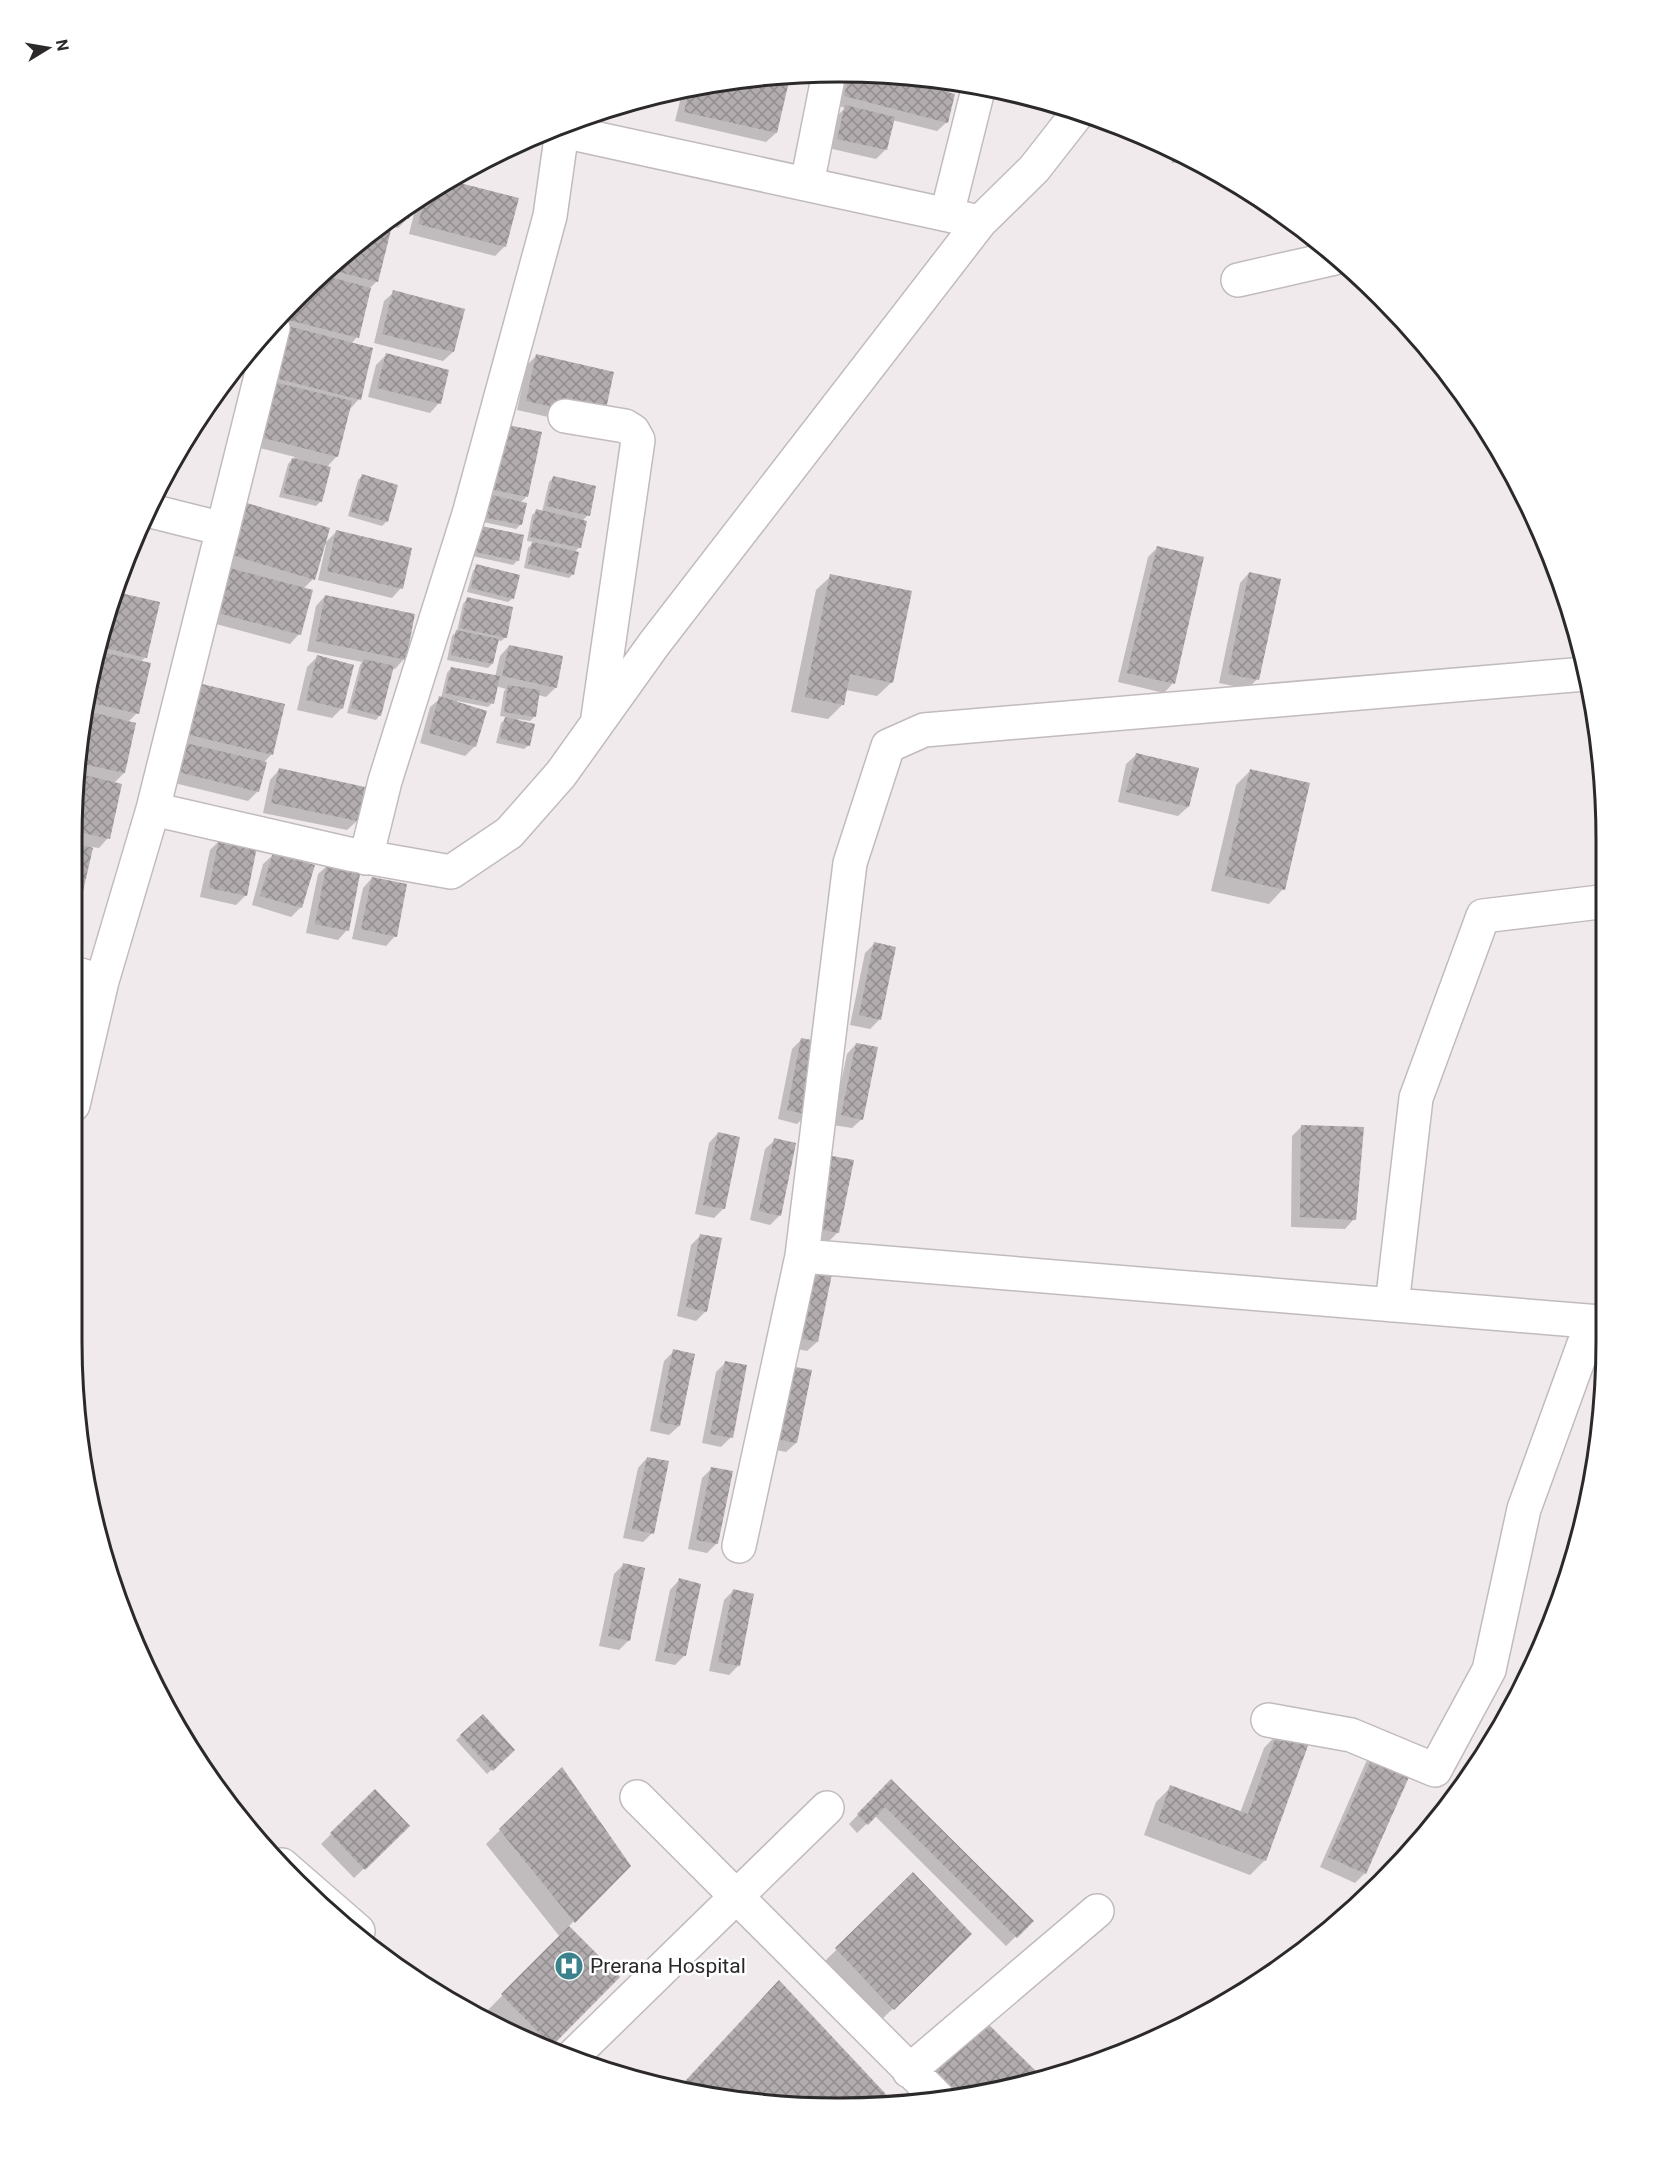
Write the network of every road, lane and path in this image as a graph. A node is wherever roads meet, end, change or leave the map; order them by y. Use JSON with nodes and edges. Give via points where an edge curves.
{"nodes":[{"id":1,"x":827,"y":83,"type":"edge"},
{"id":2,"x":977,"y":95,"type":"edge"},
{"id":3,"x":1073,"y":120,"type":"edge"},
{"id":4,"x":575,"y":131,"type":"edge"},
{"id":5,"x":562,"y":136,"type":"edge"},
{"id":6,"x":807,"y":184,"type":"junction"},
{"id":7,"x":946,"y":214,"type":"junction"},
{"id":8,"x":980,"y":222,"type":"junction"},
{"id":9,"x":1326,"y":260,"type":"edge"},
{"id":10,"x":1238,"y":280,"type":"dead end"},
{"id":11,"x":270,"y":340,"type":"edge"},
{"id":12,"x":565,"y":416,"type":"dead end"},
{"id":13,"x":157,"y":513,"type":"edge"},
{"id":14,"x":223,"y":529,"type":"junction"},
{"id":15,"x":1578,"y":675,"type":"edge"},
{"id":16,"x":597,"y":724,"type":"junction"},
{"id":17,"x":153,"y":809,"type":"junction"},
{"id":18,"x":366,"y":858,"type":"junction"},
{"id":19,"x":1596,"y":902,"type":"edge"},
{"id":20,"x":88,"y":977,"type":"edge"},
{"id":21,"x":83,"y":1020,"type":"edge"},
{"id":22,"x":802,"y":1256,"type":"junction"},
{"id":23,"x":1392,"y":1305,"type":"junction"},
{"id":24,"x":1596,"y":1322,"type":"edge"},
{"id":25,"x":739,"y":1546,"type":"dead end"},
{"id":26,"x":1268,"y":1720,"type":"dead end"},
{"id":27,"x":637,"y":1797,"type":"dead end"},
{"id":28,"x":827,"y":1808,"type":"dead end"},
{"id":29,"x":737,"y":1897,"type":"junction"},
{"id":30,"x":1097,"y":1911,"type":"dead end"},
{"id":31,"x":578,"y":2051,"type":"edge"},
{"id":32,"x":909,"y":2071,"type":"junction"},
{"id":33,"x":932,"y":2093,"type":"edge"}],
"edges":[{"from":1,"to":6,"type":"street"},
{"from":2,"to":7,"type":"street"},
{"from":3,"to":8,"type":"street","via":[[1034,169]]},
{"from":4,"to":6,"type":"street"},
{"from":5,"to":18,"type":"street","via":[[547,228],[469,514],[385,781]]},
{"from":6,"to":7,"type":"street"},
{"from":7,"to":8,"type":"street"},
{"from":8,"to":16,"type":"street","via":[[654,644]]},
{"from":9,"to":10,"type":"street"},
{"from":11,"to":14,"type":"street"},
{"from":12,"to":16,"type":"street","via":[[625,426],[638,440]]},
{"from":13,"to":14,"type":"street"},
{"from":14,"to":17,"type":"street"},
{"from":15,"to":22,"type":"street","via":[[924,730],[888,746],[850,863]]},
{"from":16,"to":18,"type":"street","via":[[561,774],[509,833],[451,872]]},
{"from":17,"to":18,"type":"street"},
{"from":17,"to":20,"type":"street"},
{"from":19,"to":23,"type":"street","via":[[1484,916],[1416,1098]]},
{"from":20,"to":21,"type":"street"},
{"from":22,"to":23,"type":"street"},
{"from":22,"to":25,"type":"street"},
{"from":23,"to":24,"type":"street"},
{"from":24,"to":26,"type":"street","via":[[1524,1509],[1489,1670],[1435,1770],[1351,1735]]},
{"from":27,"to":29,"type":"street"},
{"from":28,"to":29,"type":"street"},
{"from":29,"to":31,"type":"street"},
{"from":29,"to":32,"type":"street"},
{"from":30,"to":32,"type":"street"},
{"from":32,"to":33,"type":"street"}]}
